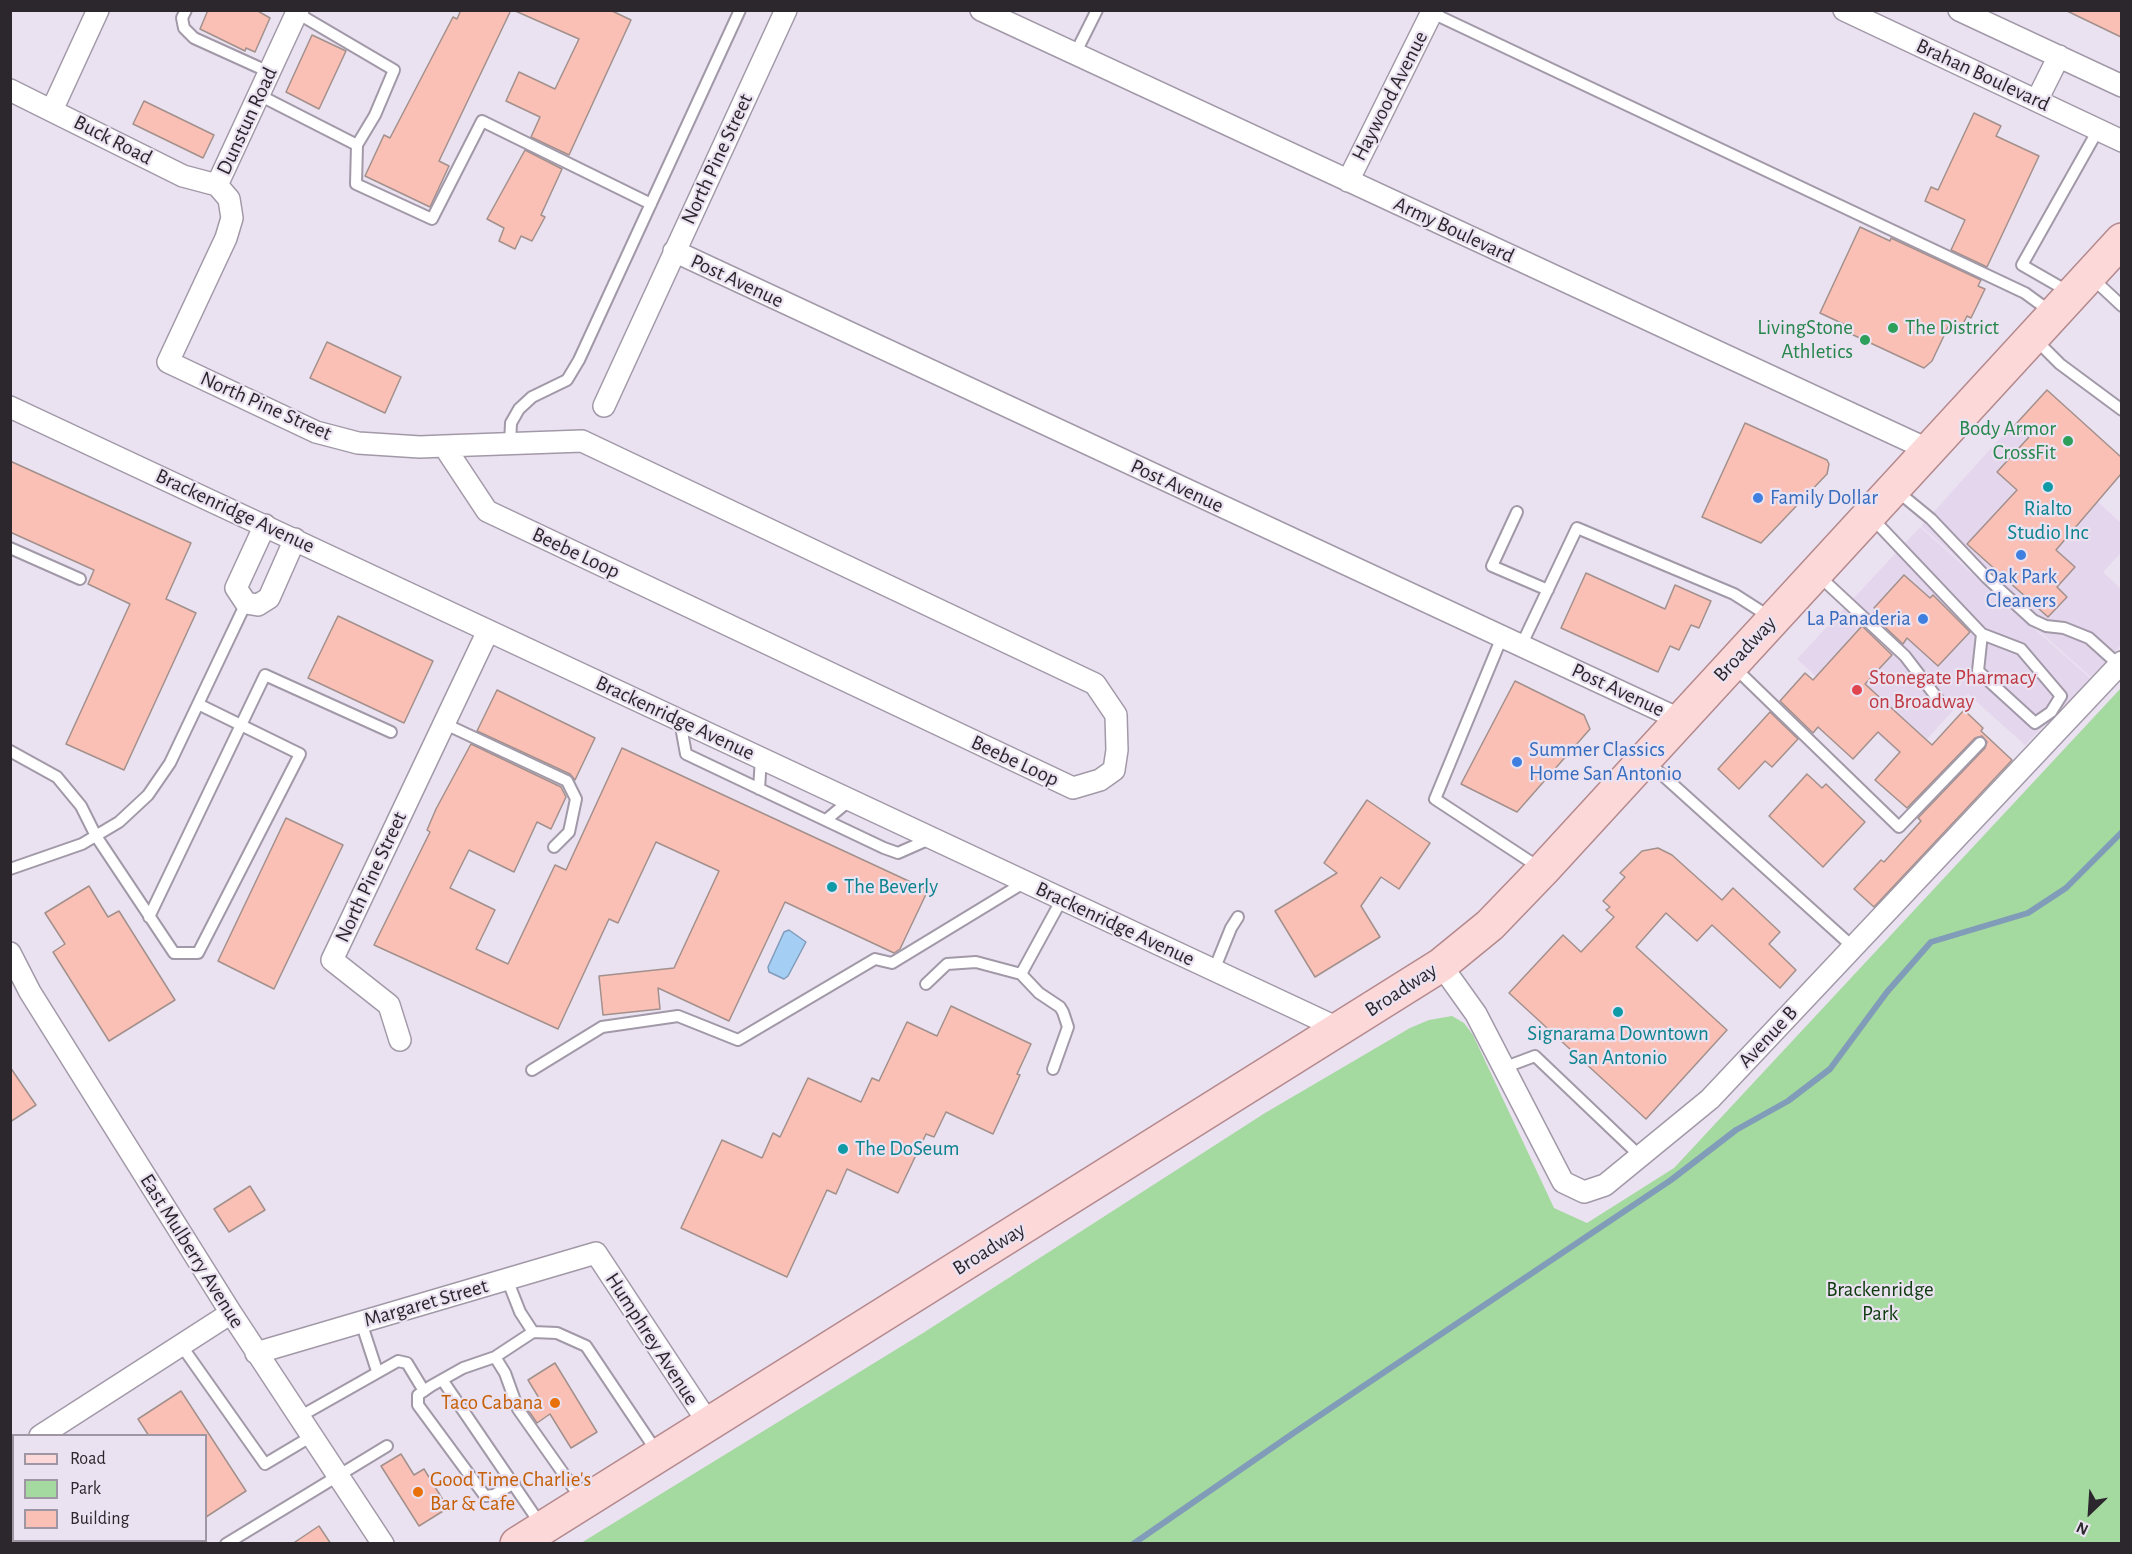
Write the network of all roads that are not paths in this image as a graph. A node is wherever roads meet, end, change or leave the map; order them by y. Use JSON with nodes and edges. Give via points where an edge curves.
{"nodes":[{"id":1,"x":98,"y":10,"type":"edge"},
{"id":2,"x":186,"y":10,"type":"edge"},
{"id":3,"x":740,"y":10,"type":"edge"},
{"id":4,"x":786,"y":10,"type":"edge"},
{"id":5,"x":981,"y":10,"type":"edge"},
{"id":6,"x":1097,"y":10,"type":"edge"},
{"id":7,"x":1844,"y":10,"type":"edge"},
{"id":8,"x":1959,"y":10,"type":"edge"},
{"id":9,"x":297,"y":11,"type":"edge"},
{"id":10,"x":1430,"y":11,"type":"edge"},
{"id":11,"x":1075,"y":54,"type":"junction"},
{"id":12,"x":2059,"y":56,"type":"junction"},
{"id":13,"x":269,"y":72,"type":"junction"},
{"id":14,"x":2121,"y":86,"type":"edge"},
{"id":15,"x":10,"y":90,"type":"edge"},
{"id":16,"x":259,"y":95,"type":"junction"},
{"id":17,"x":2037,"y":100,"type":"junction"},
{"id":18,"x":52,"y":110,"type":"junction"},
{"id":19,"x":2098,"y":130,"type":"junction"},
{"id":20,"x":2121,"y":141,"type":"edge"},
{"id":21,"x":357,"y":145,"type":"junction"},
{"id":22,"x":1348,"y":181,"type":"junction"},
{"id":23,"x":217,"y":185,"type":"junction"},
{"id":24,"x":651,"y":204,"type":"junction"},
{"id":25,"x":2121,"y":240,"type":"edge"},
{"id":26,"x":674,"y":252,"type":"junction"},
{"id":27,"x":2062,"y":305,"type":"junction"},
{"id":28,"x":2121,"y":306,"type":"edge"},
{"id":29,"x":168,"y":362,"type":"joint"},
{"id":30,"x":604,"y":406,"type":"dead end"},
{"id":31,"x":10,"y":407,"type":"edge"},
{"id":32,"x":2121,"y":410,"type":"edge"},
{"id":33,"x":582,"y":441,"type":"joint"},
{"id":34,"x":510,"y":444,"type":"junction"},
{"id":35,"x":444,"y":446,"type":"junction"},
{"id":36,"x":1927,"y":449,"type":"junction"},
{"id":37,"x":1892,"y":488,"type":"junction"},
{"id":38,"x":1517,"y":512,"type":"dead end"},
{"id":39,"x":1869,"y":514,"type":"junction"},
{"id":40,"x":265,"y":525,"type":"junction"},
{"id":41,"x":295,"y":539,"type":"junction"},
{"id":42,"x":10,"y":548,"type":"edge"},
{"id":43,"x":1816,"y":573,"type":"junction"},
{"id":44,"x":80,"y":579,"type":"dead end"},
{"id":45,"x":1548,"y":590,"type":"junction"},
{"id":46,"x":246,"y":603,"type":"junction"},
{"id":47,"x":1773,"y":619,"type":"junction"},
{"id":48,"x":488,"y":631,"type":"junction"},
{"id":49,"x":1982,"y":634,"type":"junction"},
{"id":50,"x":1512,"y":641,"type":"junction"},
{"id":51,"x":2120,"y":663,"type":"edge"},
{"id":52,"x":1731,"y":664,"type":"junction"},
{"id":53,"x":1941,"y":703,"type":"dead end"},
{"id":54,"x":198,"y":704,"type":"junction"},
{"id":55,"x":2057,"y":718,"type":"junction"},
{"id":56,"x":680,"y":720,"type":"junction"},
{"id":57,"x":1681,"y":720,"type":"junction"},
{"id":58,"x":442,"y":723,"type":"junction"},
{"id":59,"x":242,"y":725,"type":"junction"},
{"id":60,"x":391,"y":732,"type":"dead end"},
{"id":61,"x":1980,"y":742,"type":"dead end"},
{"id":62,"x":10,"y":752,"type":"edge"},
{"id":63,"x":761,"y":758,"type":"junction"},
{"id":64,"x":1645,"y":759,"type":"junction"},
{"id":65,"x":759,"y":789,"type":"junction"},
{"id":66,"x":850,"y":800,"type":"junction"},
{"id":67,"x":826,"y":820,"type":"junction"},
{"id":68,"x":96,"y":836,"type":"junction"},
{"id":69,"x":932,"y":838,"type":"junction"},
{"id":70,"x":554,"y":847,"type":"dead end"},
{"id":71,"x":10,"y":868,"type":"edge"},
{"id":72,"x":1543,"y":870,"type":"junction"},
{"id":73,"x":1025,"y":882,"type":"junction"},
{"id":74,"x":1062,"y":899,"type":"junction"},
{"id":75,"x":149,"y":917,"type":"junction"},
{"id":76,"x":1238,"y":917,"type":"dead end"},
{"id":77,"x":1853,"y":947,"type":"junction"},
{"id":78,"x":10,"y":953,"type":"edge"},
{"id":79,"x":1441,"y":965,"type":"junction"},
{"id":80,"x":1214,"y":970,"type":"junction"},
{"id":81,"x":1021,"y":974,"type":"junction"},
{"id":82,"x":926,"y":984,"type":"dead end"},
{"id":83,"x":1340,"y":1029,"type":"junction"},
{"id":84,"x":400,"y":1040,"type":"dead end"},
{"id":85,"x":1502,"y":1069,"type":"junction"},
{"id":86,"x":532,"y":1070,"type":"dead end"},
{"id":87,"x":1053,"y":1070,"type":"dead end"},
{"id":88,"x":1640,"y":1156,"type":"junction"},
{"id":89,"x":596,"y":1253,"type":"joint"},
{"id":90,"x":507,"y":1279,"type":"junction"},
{"id":91,"x":231,"y":1313,"type":"junction"},
{"id":92,"x":361,"y":1322,"type":"junction"},
{"id":93,"x":533,"y":1332,"type":"junction"},
{"id":94,"x":181,"y":1345,"type":"junction"},
{"id":95,"x":256,"y":1353,"type":"junction"},
{"id":96,"x":495,"y":1357,"type":"junction"},
{"id":97,"x":377,"y":1371,"type":"junction"},
{"id":98,"x":443,"y":1381,"type":"junction"},
{"id":99,"x":424,"y":1390,"type":"junction"},
{"id":100,"x":299,"y":1417,"type":"junction"},
{"id":101,"x":709,"y":1424,"type":"junction"},
{"id":102,"x":43,"y":1434,"type":"edge"},
{"id":103,"x":312,"y":1436,"type":"junction"},
{"id":104,"x":387,"y":1446,"type":"dead end"},
{"id":105,"x":659,"y":1455,"type":"junction"},
{"id":106,"x":339,"y":1478,"type":"junction"},
{"id":107,"x":514,"y":1483,"type":"junction"},
{"id":108,"x":583,"y":1503,"type":"junction"},
{"id":109,"x":530,"y":1535,"type":"edge"},
{"id":110,"x":226,"y":1544,"type":"edge"},
{"id":111,"x":383,"y":1544,"type":"edge"}],
"edges":[{"from":1,"to":18,"type":"street"},
{"from":2,"to":13,"type":"lane","via":[[182,18],[184,28],[194,38]]},
{"from":3,"to":24,"type":"lane"},
{"from":4,"to":26,"type":"street","name":"North Pine Street"},
{"from":5,"to":11,"type":"street","name":"Army Boulevard"},
{"from":6,"to":11,"type":"lane"},
{"from":7,"to":17,"type":"street","name":"Brahan Boulevard"},
{"from":8,"to":12,"type":"street"},
{"from":9,"to":13,"type":"street","name":"Dunstun Road"},
{"from":9,"to":21,"type":"lane","via":[[394,70]]},
{"from":10,"to":22,"type":"street","name":"Haywood Avenue"},
{"from":10,"to":27,"type":"lane","via":[[2025,293]]},
{"from":11,"to":22,"type":"street","name":"Army Boulevard"},
{"from":12,"to":14,"type":"street"},
{"from":12,"to":17,"type":"street"},
{"from":13,"to":16,"type":"street","name":"Dunstun Road"},
{"from":15,"to":18,"type":"street","name":"Buck Road"},
{"from":16,"to":21,"type":"lane"},
{"from":16,"to":23,"type":"street","name":"Dunstun Road"},
{"from":17,"to":19,"type":"street","name":"Brahan Boulevard"},
{"from":18,"to":23,"type":"street","name":"Buck Road","via":[[183,176]]},
{"from":19,"to":20,"type":"street","name":"Brahan Boulevard"},
{"from":19,"to":27,"type":"lane","via":[[2022,265]]},
{"from":21,"to":24,"type":"lane","via":[[356,184],[432,219],[482,121]]},
{"from":22,"to":36,"type":"street","name":"Army Boulevard"},
{"from":23,"to":29,"type":"street","name":"Dunstun Road","via":[[229,199],[232,218]]},
{"from":24,"to":34,"type":"lane","via":[[579,360],[567,380],[519,409],[512,423]]},
{"from":25,"to":27,"type":"main road","name":"Broadway"},
{"from":26,"to":30,"type":"street","name":"North Pine Street"},
{"from":26,"to":50,"type":"street","name":"Post Avenue"},
{"from":27,"to":28,"type":"lane"},
{"from":27,"to":32,"type":"lane","via":[[2060,364]]},
{"from":27,"to":36,"type":"main road","name":"Broadway"},
{"from":29,"to":35,"type":"street","name":"North Pine Street","via":[[316,432],[393,447]]},
{"from":31,"to":40,"type":"street","name":"Brackenridge Avenue"},
{"from":33,"to":34,"type":"street","name":"North Pine Street"},
{"from":33,"to":35,"type":"street","name":"Beebe Loop","via":[[1095,684],[1116,716],[1114,770],[1100,780],[1073,788],[488,511]]},
{"from":34,"to":35,"type":"street","name":"North Pine Street"},
{"from":36,"to":37,"type":"main road","name":"Broadway"},
{"from":37,"to":39,"type":"main road","name":"Broadway"},
{"from":37,"to":51,"type":"lane","via":[[1931,519],[2033,620],[2089,638]]},
{"from":38,"to":45,"type":"lane","via":[[1492,566]]},
{"from":39,"to":43,"type":"main road","name":"Broadway"},
{"from":39,"to":49,"type":"lane"},
{"from":40,"to":41,"type":"street","name":"Brackenridge Avenue"},
{"from":40,"to":46,"type":"street","via":[[236,588]]},
{"from":41,"to":46,"type":"street","via":[[269,598],[258,605]]},
{"from":41,"to":48,"type":"street","name":"Brackenridge Avenue"},
{"from":42,"to":44,"type":"lane"},
{"from":43,"to":47,"type":"main road","name":"Broadway"},
{"from":43,"to":53,"type":"lane","via":[[1905,656]]},
{"from":45,"to":47,"type":"lane","via":[[1577,528],[1734,594]]},
{"from":45,"to":50,"type":"lane"},
{"from":46,"to":54,"type":"lane"},
{"from":47,"to":52,"type":"main road","name":"Broadway"},
{"from":48,"to":56,"type":"street","name":"Brackenridge Avenue"},
{"from":48,"to":58,"type":"street","name":"North Pine Street"},
{"from":49,"to":55,"type":"lane","via":[[2021,649],[2061,696]]},
{"from":49,"to":55,"type":"lane","via":[[1978,671],[2035,723]]},
{"from":50,"to":57,"type":"street","name":"Post Avenue"},
{"from":50,"to":72,"type":"lane","via":[[1436,799]]},
{"from":51,"to":55,"type":"street","name":"Avenue B"},
{"from":52,"to":57,"type":"main road","name":"Broadway"},
{"from":52,"to":61,"type":"lane","via":[[1899,827]]},
{"from":54,"to":59,"type":"lane"},
{"from":54,"to":68,"type":"lane","via":[[170,763],[153,788],[119,822]]},
{"from":55,"to":77,"type":"street","name":"Avenue B"},
{"from":56,"to":63,"type":"street","name":"Brackenridge Avenue"},
{"from":56,"to":65,"type":"lane","via":[[686,754]]},
{"from":57,"to":64,"type":"main road","name":"Broadway"},
{"from":58,"to":70,"type":"lane","via":[[567,781],[576,799],[568,832]]},
{"from":58,"to":84,"type":"street","name":"North Pine Street","via":[[332,960],[389,1005]]},
{"from":59,"to":60,"type":"lane","via":[[265,675]]},
{"from":59,"to":75,"type":"lane"},
{"from":59,"to":75,"type":"lane","via":[[300,754],[198,953],[174,953]]},
{"from":62,"to":68,"type":"lane","via":[[57,777],[81,806]]},
{"from":63,"to":65,"type":"lane"},
{"from":63,"to":66,"type":"street","name":"Brackenridge Avenue"},
{"from":64,"to":72,"type":"main road","name":"Broadway"},
{"from":64,"to":77,"type":"lane"},
{"from":65,"to":67,"type":"lane"},
{"from":66,"to":67,"type":"lane"},
{"from":66,"to":69,"type":"street","name":"Brackenridge Avenue"},
{"from":67,"to":69,"type":"lane","via":[[898,853]]},
{"from":68,"to":71,"type":"lane"},
{"from":68,"to":75,"type":"lane"},
{"from":69,"to":73,"type":"street","name":"Brackenridge Avenue"},
{"from":72,"to":79,"type":"main road","name":"Broadway","via":[[1490,925]]},
{"from":73,"to":74,"type":"street","name":"Brackenridge Avenue"},
{"from":73,"to":86,"type":"lane","via":[[892,963],[875,959],[738,1040],[678,1016],[602,1027]]},
{"from":74,"to":80,"type":"street","name":"Brackenridge Avenue"},
{"from":74,"to":81,"type":"lane"},
{"from":76,"to":80,"type":"lane"},
{"from":77,"to":88,"type":"street","name":"Avenue B","via":[[1710,1099]]},
{"from":78,"to":91,"type":"street","name":"East Mulberry Avenue","via":[[30,992]]},
{"from":79,"to":83,"type":"main road","name":"Broadway"},
{"from":79,"to":85,"type":"street","name":"Avenue B","via":[[1476,1014]]},
{"from":80,"to":83,"type":"street","name":"Brackenridge Avenue"},
{"from":81,"to":82,"type":"lane","via":[[976,962],[947,964]]},
{"from":81,"to":87,"type":"lane","via":[[1063,1012],[1068,1027]]},
{"from":83,"to":101,"type":"main road","name":"Broadway"},
{"from":85,"to":88,"type":"lane","via":[[1535,1056]]},
{"from":85,"to":88,"type":"street","name":"Avenue B","via":[[1563,1182],[1584,1192],[1605,1185]]},
{"from":89,"to":90,"type":"street","name":"Margaret Street"},
{"from":89,"to":101,"type":"street","name":"Humphrey Avenue"},
{"from":90,"to":92,"type":"street","name":"Margaret Street"},
{"from":90,"to":93,"type":"lane"},
{"from":91,"to":94,"type":"street"},
{"from":91,"to":95,"type":"street","name":"East Mulberry Avenue"},
{"from":92,"to":95,"type":"street","name":"Margaret Street"},
{"from":92,"to":97,"type":"lane"},
{"from":93,"to":96,"type":"lane"},
{"from":93,"to":105,"type":"lane","via":[[557,1333],[586,1346]]},
{"from":94,"to":102,"type":"street"},
{"from":94,"to":103,"type":"lane","via":[[265,1464]]},
{"from":95,"to":100,"type":"street","name":"East Mulberry Avenue"},
{"from":96,"to":98,"type":"lane","via":[[463,1368]]},
{"from":96,"to":108,"type":"lane","via":[[519,1409]]},
{"from":97,"to":99,"type":"lane","via":[[398,1361],[407,1363]]},
{"from":97,"to":100,"type":"lane"},
{"from":98,"to":99,"type":"lane"},
{"from":98,"to":107,"type":"lane"},
{"from":99,"to":107,"type":"lane","via":[[418,1395],[418,1404],[485,1496]]},
{"from":100,"to":103,"type":"street","name":"East Mulberry Avenue"},
{"from":101,"to":105,"type":"main road","name":"Broadway"},
{"from":103,"to":106,"type":"street","name":"East Mulberry Avenue"},
{"from":104,"to":106,"type":"lane"},
{"from":105,"to":108,"type":"main road","name":"Broadway"},
{"from":106,"to":110,"type":"lane"},
{"from":106,"to":111,"type":"street","name":"East Mulberry Avenue"},
{"from":107,"to":109,"type":"lane"},
{"from":108,"to":109,"type":"main road","name":"Broadway"}]}
